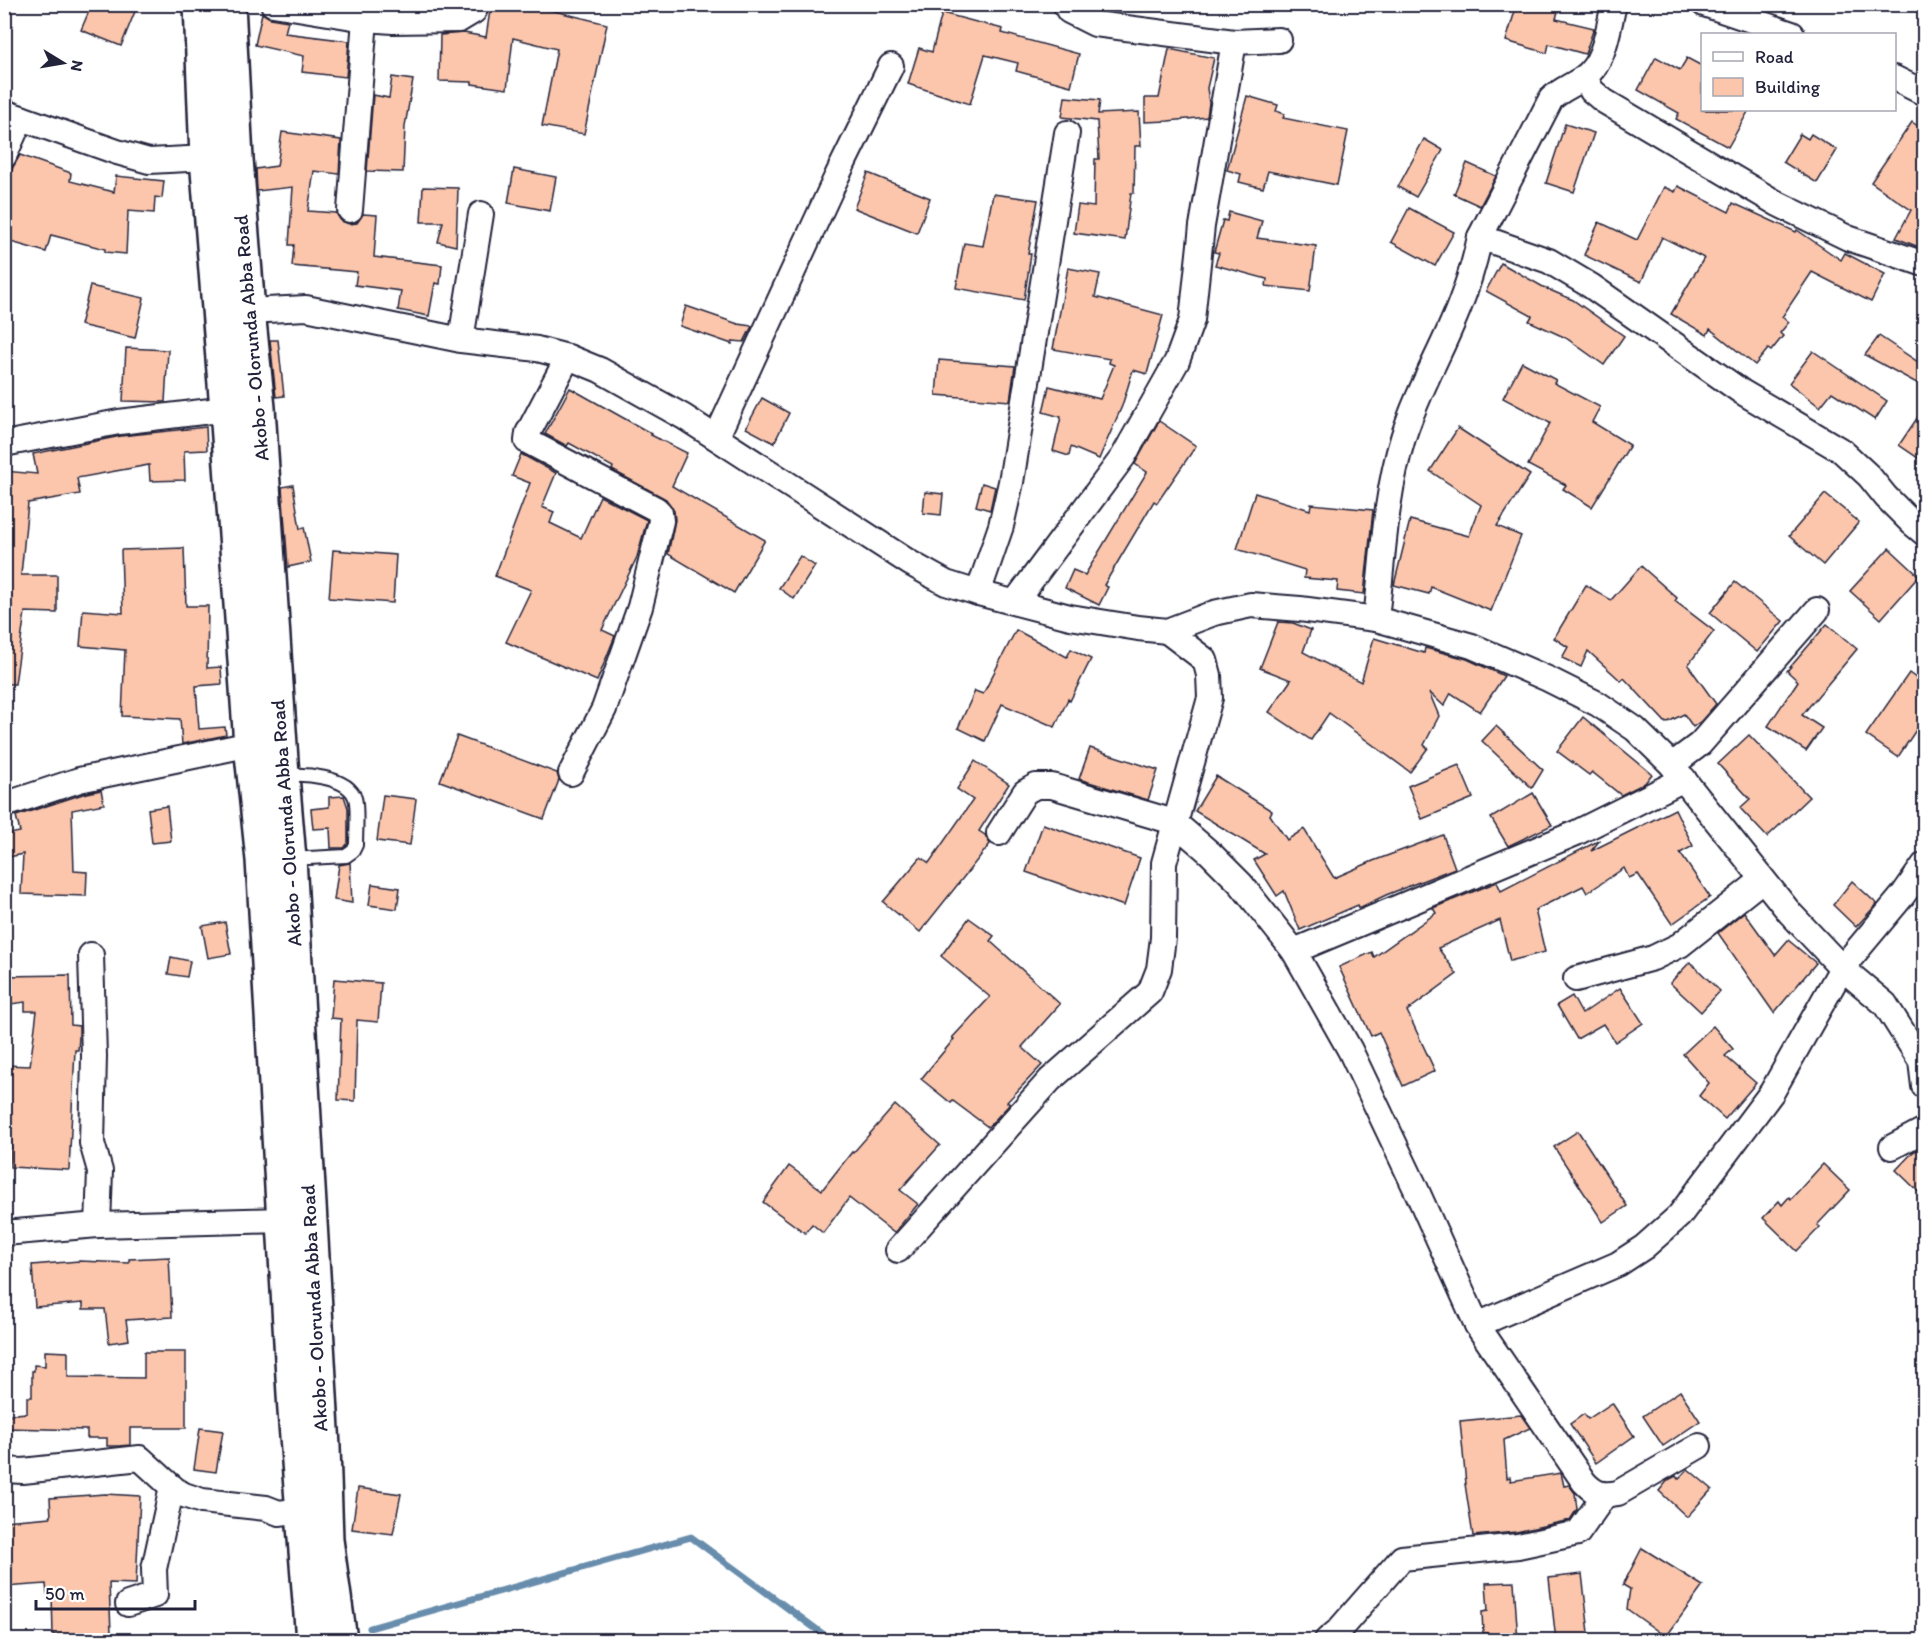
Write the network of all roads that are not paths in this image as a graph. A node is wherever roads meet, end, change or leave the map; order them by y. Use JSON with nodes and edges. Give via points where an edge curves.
{"nodes":[{"id":1,"x":201,"y":4,"type":"edge"},
{"id":2,"x":228,"y":4,"type":"edge"},
{"id":3,"x":273,"y":4,"type":"edge"},
{"id":4,"x":477,"y":4,"type":"edge"},
{"id":5,"x":1065,"y":4,"type":"edge"},
{"id":6,"x":1614,"y":4,"type":"edge"},
{"id":7,"x":1704,"y":4,"type":"edge"},
{"id":8,"x":365,"y":19,"type":"junction"},
{"id":9,"x":1789,"y":33,"type":"edge"},
{"id":10,"x":1279,"y":40,"type":"dead end"},
{"id":11,"x":1234,"y":42,"type":"junction"},
{"id":12,"x":891,"y":66,"type":"dead end"},
{"id":13,"x":1585,"y":78,"type":"junction"},
{"id":14,"x":1896,"y":79,"type":"edge"},
{"id":15,"x":1924,"y":93,"type":"edge"},
{"id":16,"x":13,"y":115,"type":"edge"},
{"id":17,"x":1067,"y":133,"type":"dead end"},
{"id":18,"x":4,"y":156,"type":"edge"},
{"id":19,"x":207,"y":158,"type":"junction"},
{"id":20,"x":350,"y":210,"type":"dead end"},
{"id":21,"x":481,"y":214,"type":"dead end"},
{"id":22,"x":1480,"y":237,"type":"junction"},
{"id":23,"x":1924,"y":264,"type":"edge"},
{"id":24,"x":248,"y":311,"type":"junction"},
{"id":25,"x":461,"y":340,"type":"junction"},
{"id":26,"x":568,"y":357,"type":"junction"},
{"id":27,"x":227,"y":409,"type":"junction"},
{"id":28,"x":717,"y":436,"type":"junction"},
{"id":29,"x":4,"y":444,"type":"edge"},
{"id":30,"x":1924,"y":533,"type":"edge"},
{"id":31,"x":978,"y":593,"type":"junction"},
{"id":32,"x":1015,"y":602,"type":"junction"},
{"id":33,"x":1817,"y":610,"type":"dead end"},
{"id":34,"x":1377,"y":619,"type":"junction"},
{"id":35,"x":1167,"y":631,"type":"junction"},
{"id":36,"x":251,"y":744,"type":"junction"},
{"id":37,"x":1678,"y":772,"type":"junction"},
{"id":38,"x":571,"y":773,"type":"dead end"},
{"id":39,"x":282,"y":776,"type":"junction"},
{"id":40,"x":4,"y":805,"type":"edge"},
{"id":41,"x":1174,"y":822,"type":"junction"},
{"id":42,"x":999,"y":833,"type":"dead end"},
{"id":43,"x":289,"y":859,"type":"junction"},
{"id":44,"x":1924,"y":865,"type":"edge"},
{"id":45,"x":1762,"y":880,"type":"junction"},
{"id":46,"x":1294,"y":951,"type":"junction"},
{"id":47,"x":91,"y":955,"type":"dead end"},
{"id":48,"x":1842,"y":968,"type":"junction"},
{"id":49,"x":1576,"y":979,"type":"dead end"},
{"id":50,"x":1924,"y":1086,"type":"edge"},
{"id":51,"x":1924,"y":1130,"type":"edge"},
{"id":52,"x":1892,"y":1147,"type":"dead end"},
{"id":53,"x":284,"y":1220,"type":"junction"},
{"id":54,"x":98,"y":1225,"type":"junction"},
{"id":55,"x":4,"y":1233,"type":"edge"},
{"id":56,"x":898,"y":1250,"type":"dead end"},
{"id":57,"x":1477,"y":1325,"type":"junction"},
{"id":58,"x":310,"y":1430,"type":"junction"},
{"id":59,"x":1699,"y":1446,"type":"dead end"},
{"id":60,"x":4,"y":1470,"type":"edge"},
{"id":61,"x":172,"y":1487,"type":"junction"},
{"id":62,"x":1604,"y":1496,"type":"junction"},
{"id":63,"x":302,"y":1510,"type":"junction"},
{"id":64,"x":128,"y":1604,"type":"dead end"},
{"id":65,"x":313,"y":1641,"type":"edge"},
{"id":66,"x":340,"y":1641,"type":"edge"},
{"id":67,"x":1327,"y":1641,"type":"edge"}],
"edges":[{"from":1,"to":19,"type":"main road","name":"Akobo - Olorunda Abba Road"},
{"from":2,"to":24,"type":"main road","name":"Akobo - Olorunda Abba Road"},
{"from":3,"to":8,"type":"street"},
{"from":4,"to":8,"type":"street","via":[[474,11],[459,20]]},
{"from":5,"to":11,"type":"street","via":[[1069,11],[1095,24]]},
{"from":6,"to":13,"type":"street","via":[[1599,60]]},
{"from":7,"to":9,"type":"street"},
{"from":8,"to":20,"type":"street"},
{"from":10,"to":11,"type":"street"},
{"from":11,"to":32,"type":"street","via":[[1202,226],[1192,320],[1177,361],[1123,457]]},
{"from":12,"to":28,"type":"street"},
{"from":13,"to":22,"type":"street","via":[[1551,99]]},
{"from":13,"to":23,"type":"street","via":[[1604,101],[1778,204],[1848,238]]},
{"from":14,"to":15,"type":"street"},
{"from":16,"to":18,"type":"street"},
{"from":16,"to":19,"type":"street","via":[[149,161]]},
{"from":17,"to":31,"type":"street","via":[[1011,482]]},
{"from":19,"to":27,"type":"main road","name":"Akobo - Olorunda Abba Road"},
{"from":21,"to":25,"type":"street"},
{"from":22,"to":30,"type":"street","via":[[1549,261],[1742,392],[1842,451]]},
{"from":22,"to":34,"type":"street","via":[[1458,309],[1420,390],[1403,439],[1389,501]]},
{"from":24,"to":25,"type":"street","via":[[306,308]]},
{"from":24,"to":39,"type":"main road","name":"Akobo - Olorunda Abba Road"},
{"from":25,"to":26,"type":"street","via":[[537,349]]},
{"from":26,"to":28,"type":"street","via":[[600,370]]},
{"from":26,"to":38,"type":"street","via":[[527,441],[656,509],[661,521],[640,608],[604,710]]},
{"from":27,"to":29,"type":"street","via":[[119,422]]},
{"from":27,"to":36,"type":"main road","name":"Akobo - Olorunda Abba Road"},
{"from":28,"to":31,"type":"street","via":[[910,563],[946,583]]},
{"from":31,"to":32,"type":"street"},
{"from":32,"to":35,"type":"street","via":[[1070,617]]},
{"from":33,"to":37,"type":"street"},
{"from":34,"to":35,"type":"street","via":[[1251,605],[1214,613]]},
{"from":34,"to":37,"type":"street","via":[[1472,646],[1598,704],[1635,729]]},
{"from":35,"to":41,"type":"street","via":[[1205,660],[1210,698]]},
{"from":36,"to":40,"type":"street","via":[[79,780]]},
{"from":36,"to":53,"type":"main road","name":"Akobo - Olorunda Abba Road","via":[[263,860]]},
{"from":37,"to":45,"type":"street"},
{"from":37,"to":46,"type":"street","via":[[1576,833]]},
{"from":39,"to":43,"type":"main road","name":"Akobo - Olorunda Abba Road"},
{"from":39,"to":43,"type":"lane","via":[[295,774],[338,781],[355,798],[353,851],[346,856]]},
{"from":41,"to":42,"type":"street","via":[[1052,786],[1036,786],[1025,792]]},
{"from":41,"to":46,"type":"street","via":[[1241,884]]},
{"from":41,"to":56,"type":"street","via":[[1164,862],[1159,969],[1150,992],[1050,1080]]},
{"from":43,"to":58,"type":"main road","name":"Akobo - Olorunda Abba Road"},
{"from":44,"to":48,"type":"street"},
{"from":45,"to":48,"type":"street"},
{"from":45,"to":49,"type":"street","via":[[1680,945],[1653,958]]},
{"from":46,"to":57,"type":"street","via":[[1350,1050]]},
{"from":47,"to":54,"type":"street","via":[[92,1143],[100,1172]]},
{"from":48,"to":50,"type":"street","via":[[1884,1004],[1921,1061]]},
{"from":48,"to":57,"type":"street","via":[[1772,1092],[1679,1216],[1618,1264]]},
{"from":51,"to":52,"type":"street"},
{"from":53,"to":54,"type":"street"},
{"from":53,"to":58,"type":"main road","name":"Akobo - Olorunda Abba Road"},
{"from":54,"to":55,"type":"street"},
{"from":57,"to":62,"type":"street","via":[[1584,1482],[1593,1492]]},
{"from":58,"to":63,"type":"main road","name":"Akobo - Olorunda Abba Road"},
{"from":58,"to":66,"type":"main road","name":"Akobo - Olorunda Abba Road"},
{"from":59,"to":62,"type":"street","via":[[1618,1493]]},
{"from":60,"to":61,"type":"street","via":[[140,1458]]},
{"from":61,"to":63,"type":"street","via":[[202,1501],[279,1513]]},
{"from":61,"to":64,"type":"street","via":[[154,1569],[155,1595]]},
{"from":62,"to":67,"type":"street","via":[[1578,1533],[1518,1546],[1402,1558]]},
{"from":63,"to":65,"type":"main road","name":"Akobo - Olorunda Abba Road"}]}
